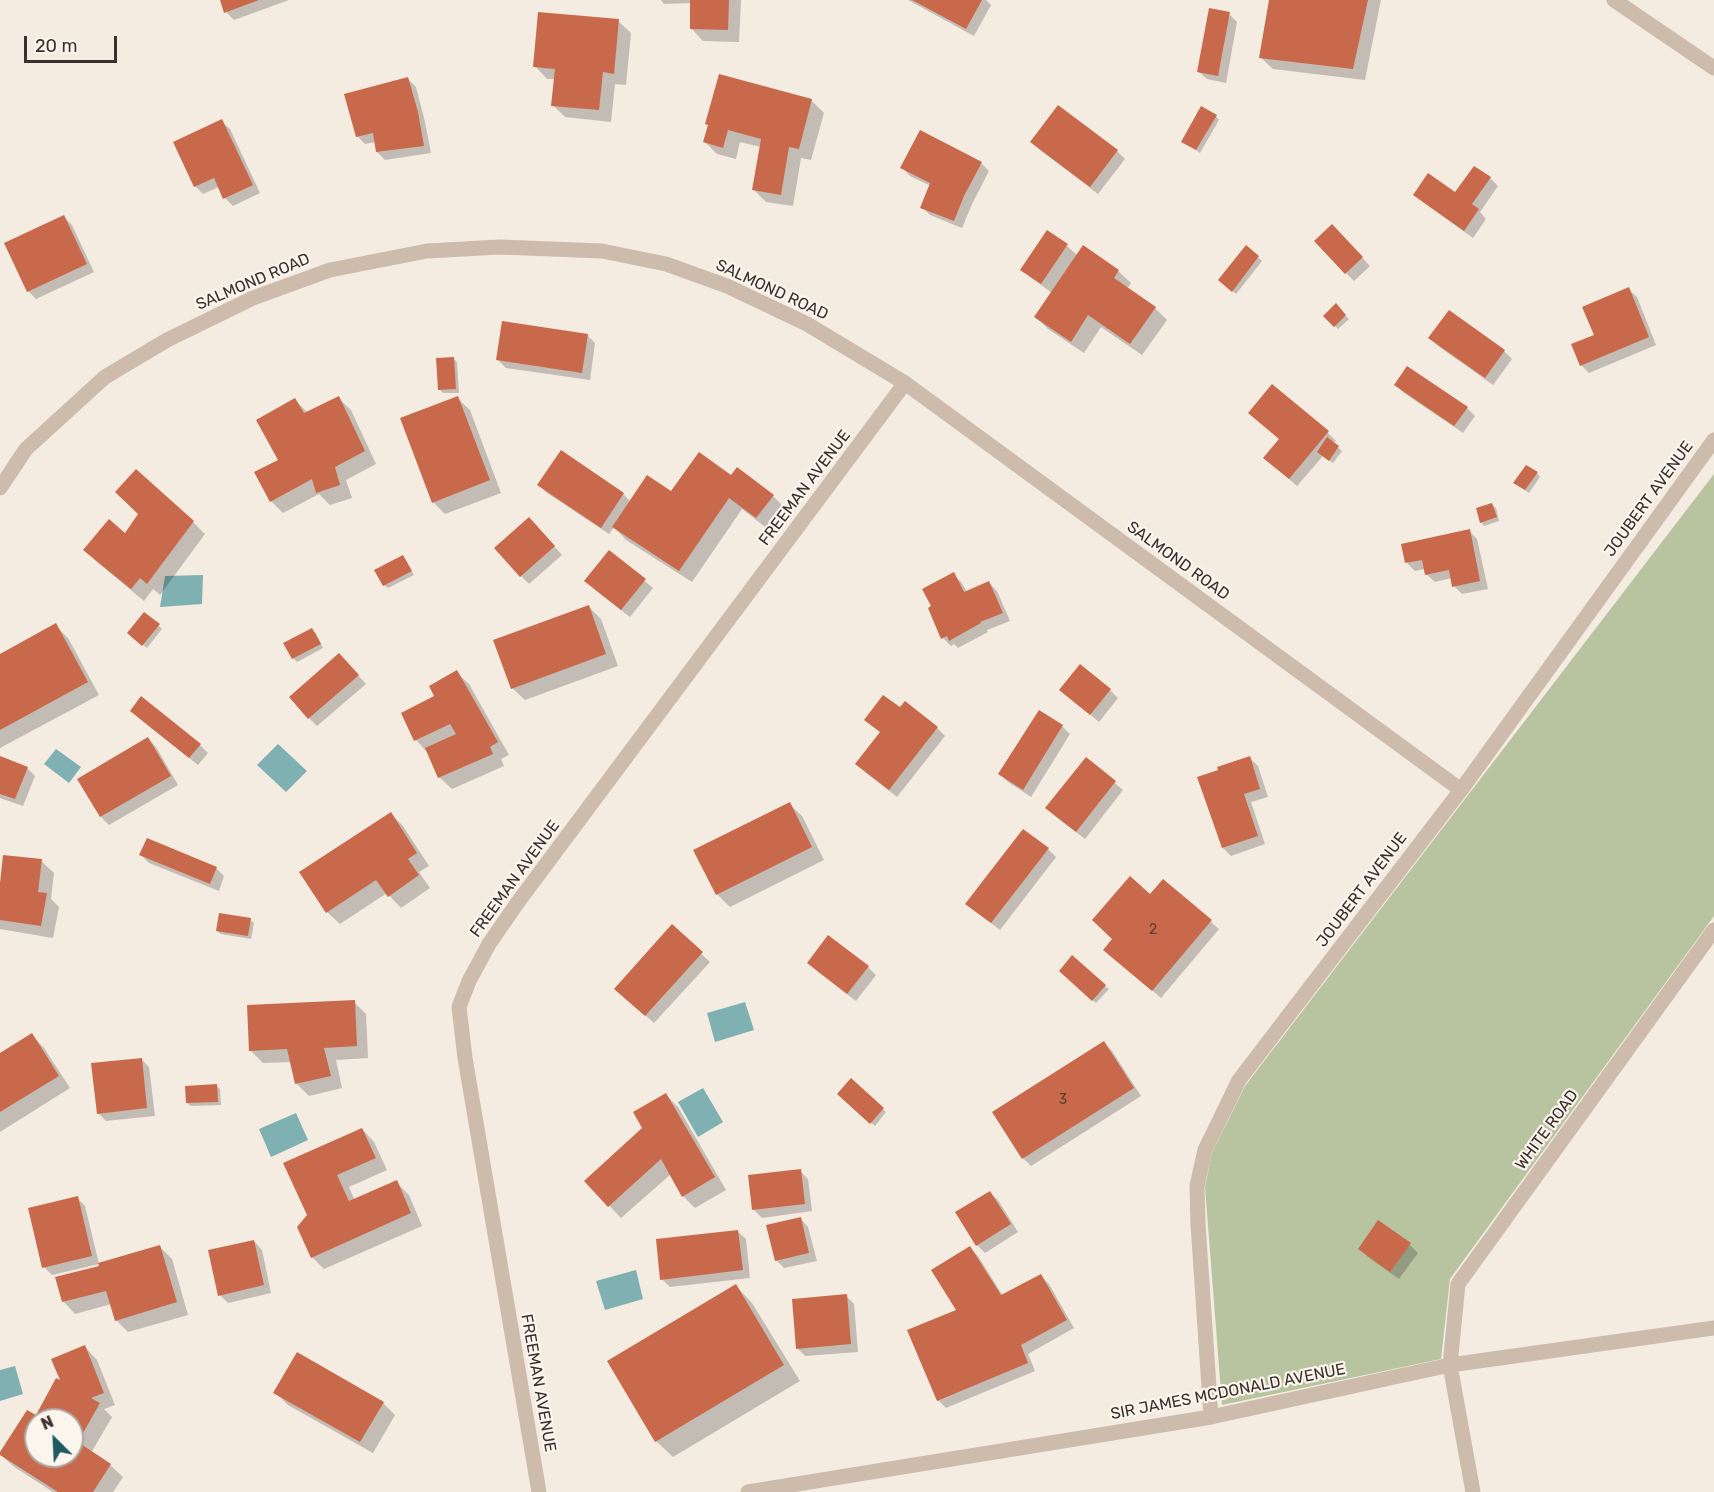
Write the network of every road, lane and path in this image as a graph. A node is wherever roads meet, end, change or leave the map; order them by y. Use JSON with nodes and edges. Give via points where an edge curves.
{"nodes":[{"id":1,"x":1614,"y":0,"type":"edge"},
{"id":2,"x":1714,"y":68,"type":"edge"},
{"id":3,"x":905,"y":383,"type":"junction"},
{"id":4,"x":1714,"y":440,"type":"edge"},
{"id":5,"x":0,"y":488,"type":"edge"},
{"id":6,"x":1461,"y":790,"type":"junction"},
{"id":7,"x":1714,"y":930,"type":"edge"},
{"id":8,"x":1714,"y":1328,"type":"edge"},
{"id":9,"x":1450,"y":1365,"type":"junction"},
{"id":10,"x":1211,"y":1417,"type":"junction"},
{"id":11,"x":539,"y":1492,"type":"edge"},
{"id":12,"x":748,"y":1492,"type":"edge"},
{"id":13,"x":1473,"y":1492,"type":"edge"}],
"edges":[{"from":1,"to":2,"type":"street"},
{"from":3,"to":5,"type":"street","name":"SALMOND ROAD","via":[[807,324],[727,286],[666,264],[602,251],[500,247],[427,251],[330,270],[253,298],[168,340],[105,377],[26,449]]},
{"from":3,"to":6,"type":"street","name":"SALMOND ROAD"},
{"from":3,"to":11,"type":"street","name":"FREEMAN AVENUE","via":[[518,902],[489,944],[459,1008]]},
{"from":4,"to":6,"type":"street","name":"JOUBERT AVENUE"},
{"from":6,"to":10,"type":"street","name":"JOUBERT AVENUE","via":[[1239,1080],[1205,1150],[1197,1186]]},
{"from":7,"to":9,"type":"street","name":"WHITE ROAD","via":[[1458,1284]]},
{"from":8,"to":9,"type":"street","name":"SIR JAMES MCDONALD AVENUE"},
{"from":9,"to":10,"type":"street","name":"SIR JAMES MCDONALD AVENUE"},
{"from":9,"to":13,"type":"street","name":"WHITE ROAD"},
{"from":10,"to":12,"type":"street","name":"SIR JAMES MCDONALD AVENUE"}]}
